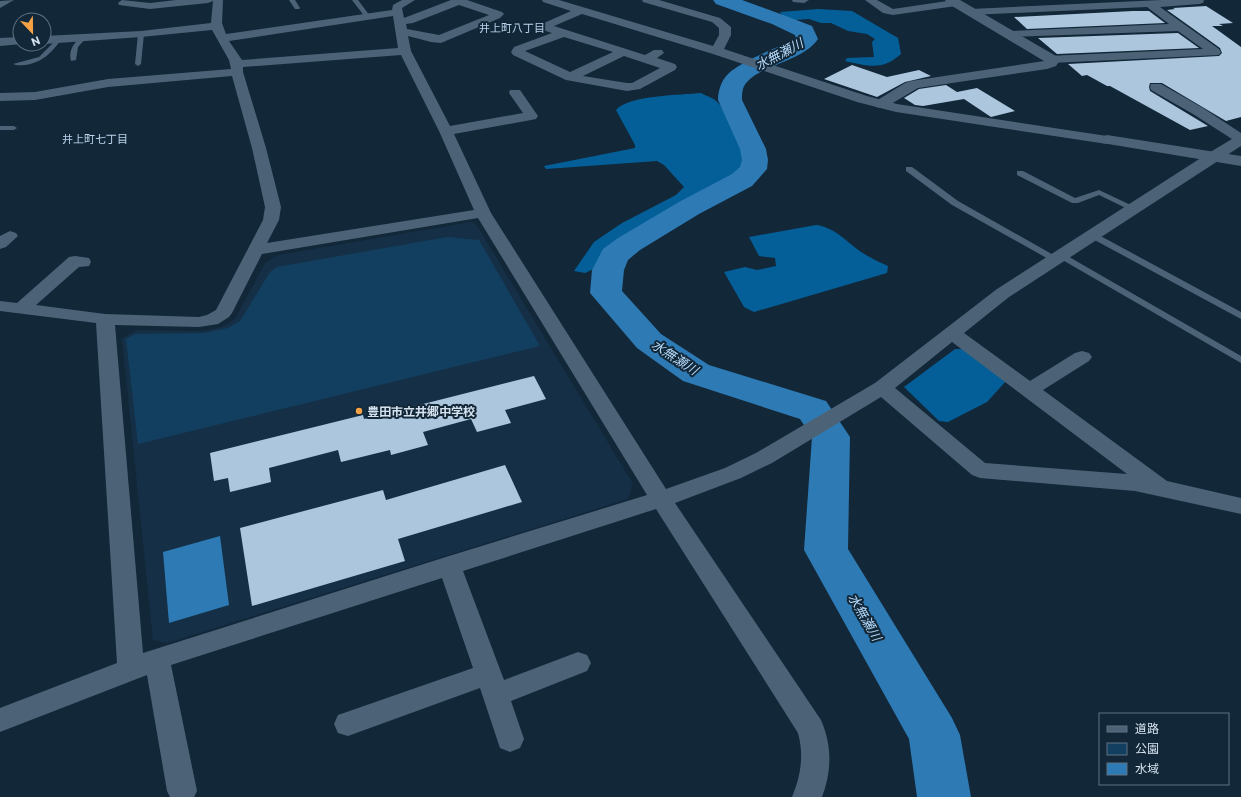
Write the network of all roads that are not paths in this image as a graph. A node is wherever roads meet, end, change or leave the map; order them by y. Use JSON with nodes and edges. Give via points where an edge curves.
{"nodes":[{"id":1,"x":9,"y":0,"type":"edge"},
{"id":2,"x":208,"y":0,"type":"edge"},
{"id":3,"x":218,"y":0,"type":"edge"},
{"id":4,"x":292,"y":0,"type":"edge"},
{"id":5,"x":355,"y":0,"type":"edge"},
{"id":6,"x":410,"y":0,"type":"edge"},
{"id":7,"x":547,"y":0,"type":"edge"},
{"id":8,"x":647,"y":0,"type":"edge"},
{"id":9,"x":797,"y":0,"type":"edge"},
{"id":10,"x":804,"y":0,"type":"edge"},
{"id":11,"x":870,"y":0,"type":"edge"},
{"id":12,"x":1198,"y":0,"type":"edge"},
{"id":13,"x":457,"y":1,"type":"edge"},
{"id":14,"x":953,"y":2,"type":"edge"},
{"id":15,"x":123,"y":3,"type":"dead end"},
{"id":16,"x":1080,"y":3,"type":"edge"},
{"id":17,"x":1149,"y":4,"type":"junction"},
{"id":18,"x":0,"y":5,"type":"edge"},
{"id":19,"x":297,"y":8,"type":"dead end"},
{"id":20,"x":581,"y":10,"type":"junction"},
{"id":21,"x":971,"y":12,"type":"junction"},
{"id":22,"x":366,"y":16,"type":"junction"},
{"id":23,"x":400,"y":22,"type":"junction"},
{"id":24,"x":218,"y":26,"type":"junction"},
{"id":25,"x":1180,"y":27,"type":"junction"},
{"id":26,"x":141,"y":34,"type":"junction"},
{"id":27,"x":564,"y":34,"type":"junction"},
{"id":28,"x":1010,"y":34,"type":"junction"},
{"id":29,"x":84,"y":37,"type":"junction"},
{"id":30,"x":223,"y":38,"type":"junction"},
{"id":31,"x":52,"y":39,"type":"edge"},
{"id":32,"x":59,"y":39,"type":"junction"},
{"id":33,"x":12,"y":41,"type":"edge"},
{"id":34,"x":682,"y":41,"type":"junction"},
{"id":35,"x":0,"y":42,"type":"edge"},
{"id":36,"x":405,"y":51,"type":"junction"},
{"id":37,"x":718,"y":51,"type":"junction"},
{"id":38,"x":622,"y":52,"type":"junction"},
{"id":39,"x":646,"y":59,"type":"junction"},
{"id":40,"x":1051,"y":59,"type":"junction"},
{"id":41,"x":74,"y":60,"type":"dead end"},
{"id":42,"x":16,"y":64,"type":"dead end"},
{"id":43,"x":138,"y":64,"type":"dead end"},
{"id":44,"x":238,"y":68,"type":"junction"},
{"id":45,"x":570,"y":77,"type":"junction"},
{"id":46,"x":1156,"y":87,"type":"dead end"},
{"id":47,"x":514,"y":93,"type":"dead end"},
{"id":48,"x":0,"y":97,"type":"edge"},
{"id":49,"x":881,"y":104,"type":"junction"},
{"id":50,"x":0,"y":128,"type":"edge"},
{"id":51,"x":14,"y":128,"type":"dead end"},
{"id":52,"x":446,"y":131,"type":"junction"},
{"id":53,"x":1241,"y":139,"type":"edge"},
{"id":54,"x":1107,"y":140,"type":"joint"},
{"id":55,"x":1212,"y":157,"type":"junction"},
{"id":56,"x":1241,"y":161,"type":"edge"},
{"id":57,"x":909,"y":169,"type":"dead end"},
{"id":58,"x":1020,"y":173,"type":"dead end"},
{"id":59,"x":1133,"y":208,"type":"junction"},
{"id":60,"x":483,"y":212,"type":"junction"},
{"id":61,"x":1092,"y":235,"type":"junction"},
{"id":62,"x":255,"y":250,"type":"junction"},
{"id":63,"x":1058,"y":257,"type":"junction"},
{"id":64,"x":83,"y":262,"type":"dead end"},
{"id":65,"x":0,"y":306,"type":"edge"},
{"id":66,"x":22,"y":308,"type":"junction"},
{"id":67,"x":1241,"y":316,"type":"edge"},
{"id":68,"x":105,"y":319,"type":"junction"},
{"id":69,"x":952,"y":333,"type":"junction"},
{"id":70,"x":1082,"y":357,"type":"dead end"},
{"id":71,"x":1241,"y":360,"type":"edge"},
{"id":72,"x":882,"y":388,"type":"junction"},
{"id":73,"x":1030,"y":390,"type":"junction"},
{"id":74,"x":1160,"y":488,"type":"junction"},
{"id":75,"x":661,"y":500,"type":"junction"},
{"id":76,"x":1241,"y":506,"type":"edge"},
{"id":77,"x":449,"y":565,"type":"junction"},
{"id":78,"x":157,"y":659,"type":"junction"},
{"id":79,"x":578,"y":662,"type":"dead end"},
{"id":80,"x":131,"y":670,"type":"junction"},
{"id":81,"x":492,"y":684,"type":"junction"},
{"id":82,"x":0,"y":720,"type":"edge"},
{"id":83,"x":348,"y":724,"type":"dead end"},
{"id":84,"x":510,"y":739,"type":"dead end"},
{"id":85,"x":182,"y":791,"type":"dead end"},
{"id":86,"x":807,"y":797,"type":"edge"}],
"edges":[{"from":1,"to":18,"type":"street"},
{"from":2,"to":15,"type":"street","via":[[150,6]]},
{"from":3,"to":24,"type":"street"},
{"from":4,"to":19,"type":"lane"},
{"from":5,"to":22,"type":"lane"},
{"from":6,"to":23,"type":"street","via":[[397,7]]},
{"from":7,"to":20,"type":"street"},
{"from":8,"to":37,"type":"street","via":[[716,20],[725,27],[725,35]]},
{"from":9,"to":10,"type":"street"},
{"from":11,"to":14,"type":"street","via":[[893,12]]},
{"from":12,"to":17,"type":"street"},
{"from":13,"to":23,"type":"street","via":[[409,21]]},
{"from":13,"to":23,"type":"street","via":[[498,14],[441,39],[433,40],[411,33]]},
{"from":14,"to":21,"type":"street"},
{"from":16,"to":17,"type":"street"},
{"from":16,"to":21,"type":"street"},
{"from":17,"to":25,"type":"street"},
{"from":20,"to":27,"type":"street","via":[[546,26]]},
{"from":20,"to":34,"type":"street"},
{"from":21,"to":28,"type":"street"},
{"from":22,"to":23,"type":"street"},
{"from":22,"to":30,"type":"street"},
{"from":23,"to":36,"type":"street"},
{"from":24,"to":26,"type":"street"},
{"from":24,"to":30,"type":"street"},
{"from":25,"to":28,"type":"street"},
{"from":25,"to":40,"type":"street","via":[[1214,52]]},
{"from":26,"to":29,"type":"street"},
{"from":26,"to":43,"type":"lane"},
{"from":27,"to":38,"type":"street"},
{"from":27,"to":45,"type":"street","via":[[517,52]]},
{"from":28,"to":40,"type":"street"},
{"from":29,"to":32,"type":"street"},
{"from":29,"to":41,"type":"lane","via":[[75,46]]},
{"from":30,"to":44,"type":"street"},
{"from":31,"to":32,"type":"street"},
{"from":32,"to":42,"type":"lane","via":[[38,62]]},
{"from":33,"to":35,"type":"street"},
{"from":34,"to":37,"type":"street"},
{"from":34,"to":39,"type":"street"},
{"from":36,"to":44,"type":"street"},
{"from":36,"to":52,"type":"street"},
{"from":37,"to":49,"type":"street"},
{"from":38,"to":39,"type":"street"},
{"from":38,"to":45,"type":"street"},
{"from":39,"to":45,"type":"street","via":[[671,67],[635,86],[627,87]]},
{"from":40,"to":49,"type":"street","via":[[1051,63],[1047,65],[910,86]]},
{"from":44,"to":48,"type":"street","via":[[108,83],[35,96]]},
{"from":44,"to":62,"type":"street","via":[[273,207],[270,220]]},
{"from":46,"to":53,"type":"street"},
{"from":47,"to":52,"type":"street","via":[[531,116]]},
{"from":49,"to":54,"type":"street","via":[[909,111]]},
{"from":50,"to":51,"type":"lane"},
{"from":52,"to":60,"type":"street"},
{"from":53,"to":55,"type":"street"},
{"from":54,"to":55,"type":"street"},
{"from":55,"to":56,"type":"street"},
{"from":55,"to":59,"type":"street"},
{"from":57,"to":63,"type":"lane","via":[[955,203]]},
{"from":58,"to":59,"type":"lane","via":[[1075,201],[1100,192]]},
{"from":59,"to":61,"type":"street"},
{"from":60,"to":62,"type":"street"},
{"from":60,"to":75,"type":"street"},
{"from":61,"to":63,"type":"street"},
{"from":61,"to":67,"type":"lane"},
{"from":62,"to":68,"type":"street","via":[[223,313],[212,320],[199,322]]},
{"from":63,"to":69,"type":"street","via":[[1003,293]]},
{"from":63,"to":71,"type":"lane"},
{"from":64,"to":66,"type":"street","via":[[75,261]]},
{"from":65,"to":66,"type":"street"},
{"from":66,"to":68,"type":"street"},
{"from":68,"to":80,"type":"street"},
{"from":69,"to":72,"type":"street"},
{"from":69,"to":73,"type":"street"},
{"from":70,"to":73,"type":"street"},
{"from":72,"to":74,"type":"street","via":[[980,470],[1135,483]]},
{"from":72,"to":75,"type":"street","via":[[764,458],[733,473]]},
{"from":73,"to":74,"type":"street"},
{"from":74,"to":76,"type":"street"},
{"from":75,"to":77,"type":"street"},
{"from":75,"to":86,"type":"street","via":[[811,729],[815,742],[815,772]]},
{"from":77,"to":78,"type":"street"},
{"from":77,"to":81,"type":"street"},
{"from":78,"to":80,"type":"street"},
{"from":78,"to":85,"type":"street"},
{"from":79,"to":81,"type":"street"},
{"from":80,"to":82,"type":"street"},
{"from":81,"to":83,"type":"street"},
{"from":81,"to":84,"type":"street"}]}
